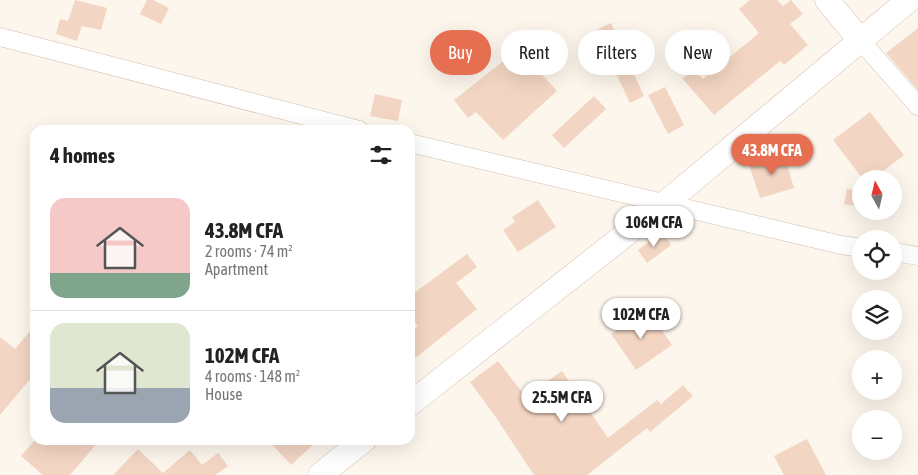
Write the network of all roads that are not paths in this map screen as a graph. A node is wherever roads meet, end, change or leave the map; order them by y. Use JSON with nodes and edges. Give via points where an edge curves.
{"nodes":[{"id":1,"x":827,"y":0,"type":"edge"},
{"id":2,"x":909,"y":0,"type":"edge"},
{"id":3,"x":0,"y":36,"type":"edge"},
{"id":4,"x":860,"y":40,"type":"junction"},
{"id":5,"x":918,"y":106,"type":"edge"},
{"id":6,"x":340,"y":125,"type":"edge"},
{"id":7,"x":415,"y":143,"type":"edge"},
{"id":8,"x":663,"y":204,"type":"junction"},
{"id":9,"x":852,"y":246,"type":"edge"},
{"id":10,"x":902,"y":253,"type":"edge"},
{"id":11,"x":918,"y":256,"type":"edge"},
{"id":12,"x":415,"y":400,"type":"edge"},
{"id":13,"x":358,"y":445,"type":"edge"},
{"id":14,"x":320,"y":475,"type":"edge"}],
"edges":[{"from":1,"to":4,"type":"street"},
{"from":2,"to":4,"type":"street"},
{"from":3,"to":6,"type":"street"},
{"from":4,"to":5,"type":"street"},
{"from":4,"to":8,"type":"street"},
{"from":7,"to":8,"type":"street"},
{"from":8,"to":9,"type":"street"},
{"from":8,"to":12,"type":"street"},
{"from":10,"to":11,"type":"street"},
{"from":13,"to":14,"type":"street"}]}
